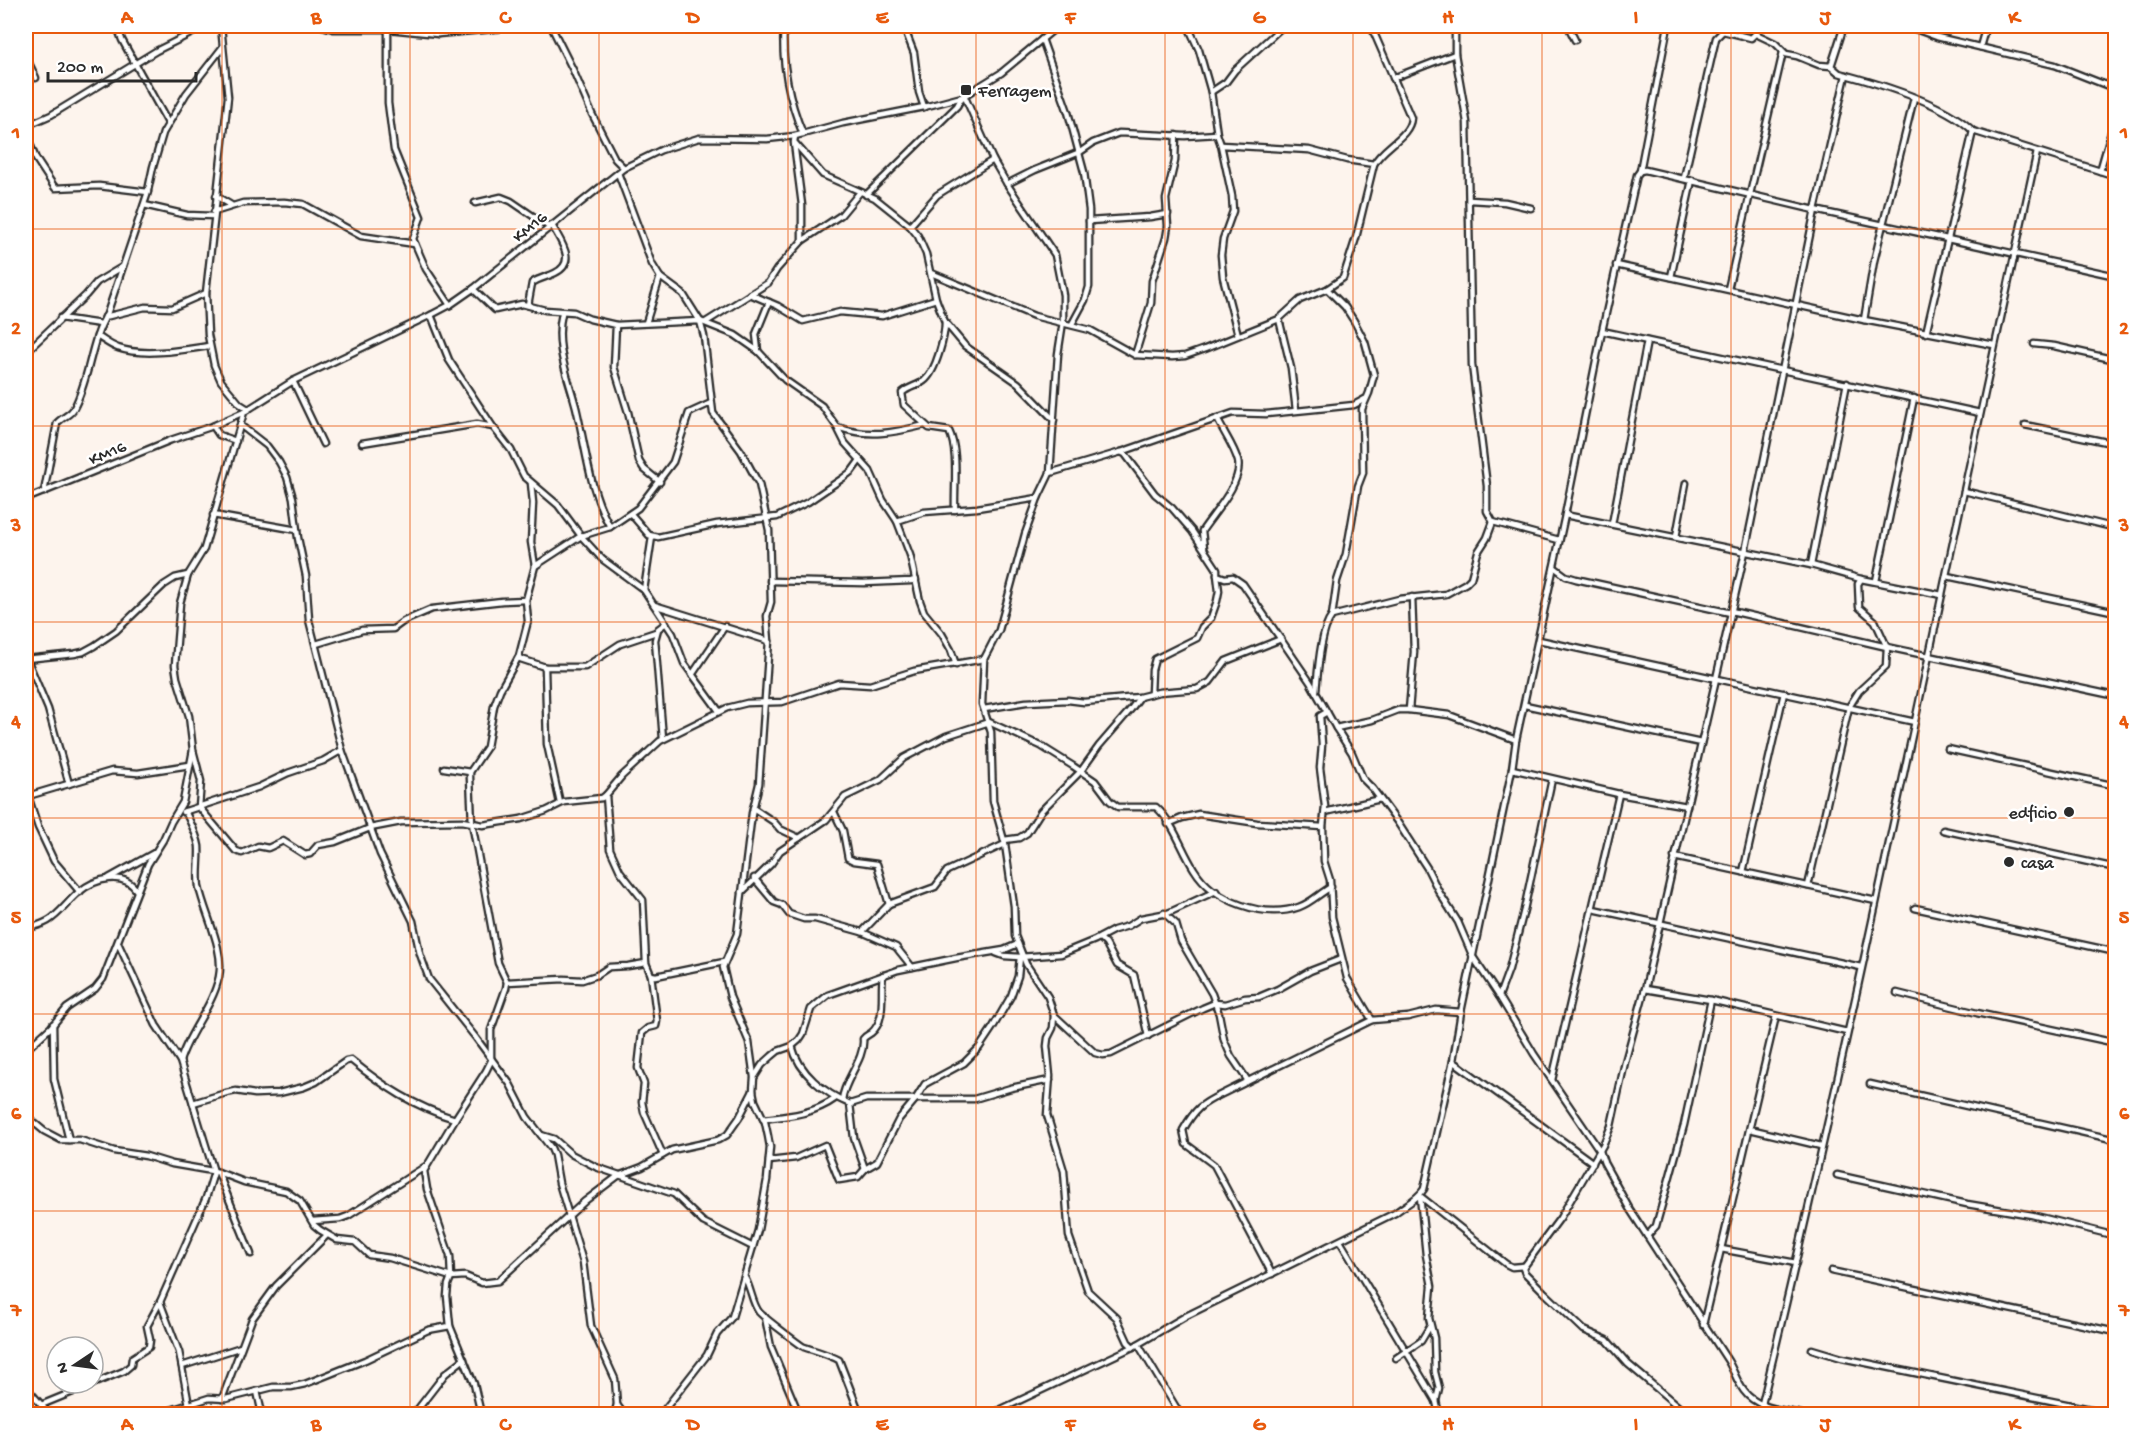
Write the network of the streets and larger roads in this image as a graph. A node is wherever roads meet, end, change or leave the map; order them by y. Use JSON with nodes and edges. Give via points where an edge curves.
{"nodes":[{"id":1,"x":117,"y":26,"type":"edge"},
{"id":2,"x":206,"y":26,"type":"edge"},
{"id":3,"x":221,"y":26,"type":"edge"},
{"id":4,"x":322,"y":26,"type":"edge"},
{"id":5,"x":437,"y":26,"type":"edge"},
{"id":6,"x":529,"y":26,"type":"edge"},
{"id":7,"x":551,"y":26,"type":"edge"},
{"id":8,"x":784,"y":26,"type":"edge"},
{"id":9,"x":908,"y":26,"type":"edge"},
{"id":10,"x":1058,"y":26,"type":"edge"},
{"id":11,"x":1188,"y":26,"type":"edge"},
{"id":12,"x":1283,"y":26,"type":"edge"},
{"id":13,"x":1371,"y":26,"type":"edge"},
{"id":14,"x":1455,"y":26,"type":"edge"},
{"id":15,"x":1568,"y":26,"type":"edge"},
{"id":16,"x":1668,"y":26,"type":"edge"},
{"id":17,"x":1758,"y":26,"type":"edge"},
{"id":18,"x":1844,"y":26,"type":"edge"},
{"id":19,"x":1907,"y":26,"type":"edge"},
{"id":20,"x":1986,"y":26,"type":"edge"},
{"id":21,"x":388,"y":29,"type":"junction"},
{"id":22,"x":438,"y":34,"type":"junction"},
{"id":23,"x":1756,"y":34,"type":"junction"},
{"id":24,"x":1042,"y":39,"type":"junction"},
{"id":25,"x":1575,"y":40,"type":"dead end"},
{"id":26,"x":1980,"y":47,"type":"junction"},
{"id":27,"x":222,"y":48,"type":"junction"},
{"id":28,"x":1784,"y":52,"type":"junction"},
{"id":29,"x":1455,"y":54,"type":"junction"},
{"id":30,"x":26,"y":57,"type":"edge"},
{"id":31,"x":136,"y":63,"type":"junction"},
{"id":32,"x":1831,"y":66,"type":"junction"},
{"id":33,"x":1846,"y":75,"type":"junction"},
{"id":34,"x":36,"y":78,"type":"dead end"},
{"id":35,"x":1393,"y":78,"type":"junction"},
{"id":36,"x":2115,"y":89,"type":"edge"},
{"id":37,"x":1211,"y":92,"type":"junction"},
{"id":38,"x":963,"y":96,"type":"junction"},
{"id":39,"x":1914,"y":98,"type":"junction"},
{"id":40,"x":924,"y":107,"type":"junction"},
{"id":41,"x":2115,"y":115,"type":"edge"},
{"id":42,"x":168,"y":123,"type":"junction"},
{"id":43,"x":26,"y":126,"type":"edge"},
{"id":44,"x":1973,"y":131,"type":"junction"},
{"id":45,"x":26,"y":134,"type":"edge"},
{"id":46,"x":803,"y":134,"type":"junction"},
{"id":47,"x":1216,"y":134,"type":"junction"},
{"id":48,"x":1176,"y":135,"type":"junction"},
{"id":49,"x":794,"y":139,"type":"junction"},
{"id":50,"x":1221,"y":145,"type":"junction"},
{"id":51,"x":1080,"y":152,"type":"junction"},
{"id":52,"x":2037,"y":152,"type":"junction"},
{"id":53,"x":993,"y":160,"type":"junction"},
{"id":54,"x":1374,"y":164,"type":"junction"},
{"id":55,"x":624,"y":168,"type":"junction"},
{"id":56,"x":1640,"y":171,"type":"junction"},
{"id":57,"x":2100,"y":171,"type":"junction"},
{"id":58,"x":618,"y":173,"type":"junction"},
{"id":59,"x":2115,"y":176,"type":"edge"},
{"id":60,"x":1684,"y":178,"type":"junction"},
{"id":61,"x":1692,"y":180,"type":"junction"},
{"id":62,"x":1007,"y":184,"type":"junction"},
{"id":63,"x":148,"y":192,"type":"junction"},
{"id":64,"x":860,"y":192,"type":"junction"},
{"id":65,"x":1750,"y":194,"type":"junction"},
{"id":66,"x":866,"y":195,"type":"junction"},
{"id":67,"x":216,"y":196,"type":"junction"},
{"id":68,"x":1469,"y":200,"type":"junction"},
{"id":69,"x":475,"y":203,"type":"dead end"},
{"id":70,"x":144,"y":205,"type":"junction"},
{"id":71,"x":231,"y":205,"type":"junction"},
{"id":72,"x":1531,"y":208,"type":"dead end"},
{"id":73,"x":1815,"y":210,"type":"junction"},
{"id":74,"x":214,"y":214,"type":"junction"},
{"id":75,"x":1167,"y":214,"type":"junction"},
{"id":76,"x":1089,"y":221,"type":"junction"},
{"id":77,"x":1883,"y":224,"type":"junction"},
{"id":78,"x":551,"y":226,"type":"junction"},
{"id":79,"x":910,"y":226,"type":"junction"},
{"id":80,"x":1949,"y":239,"type":"junction"},
{"id":81,"x":802,"y":241,"type":"junction"},
{"id":82,"x":415,"y":244,"type":"junction"},
{"id":83,"x":2015,"y":253,"type":"junction"},
{"id":84,"x":1616,"y":265,"type":"junction"},
{"id":85,"x":122,"y":267,"type":"junction"},
{"id":86,"x":931,"y":273,"type":"junction"},
{"id":87,"x":2115,"y":276,"type":"edge"},
{"id":88,"x":660,"y":277,"type":"junction"},
{"id":89,"x":1671,"y":277,"type":"junction"},
{"id":90,"x":473,"y":289,"type":"junction"},
{"id":91,"x":1326,"y":289,"type":"junction"},
{"id":92,"x":1728,"y":289,"type":"junction"},
{"id":93,"x":206,"y":293,"type":"junction"},
{"id":94,"x":750,"y":294,"type":"junction"},
{"id":95,"x":936,"y":298,"type":"junction"},
{"id":96,"x":769,"y":302,"type":"junction"},
{"id":97,"x":1795,"y":303,"type":"junction"},
{"id":98,"x":450,"y":305,"type":"junction"},
{"id":99,"x":528,"y":305,"type":"junction"},
{"id":100,"x":562,"y":313,"type":"junction"},
{"id":101,"x":431,"y":315,"type":"junction"},
{"id":102,"x":105,"y":317,"type":"junction"},
{"id":103,"x":60,"y":318,"type":"junction"},
{"id":104,"x":1279,"y":319,"type":"junction"},
{"id":105,"x":1864,"y":320,"type":"junction"},
{"id":106,"x":703,"y":322,"type":"junction"},
{"id":107,"x":945,"y":322,"type":"junction"},
{"id":108,"x":1063,"y":322,"type":"junction"},
{"id":109,"x":646,"y":323,"type":"junction"},
{"id":110,"x":101,"y":324,"type":"junction"},
{"id":111,"x":1072,"y":324,"type":"junction"},
{"id":112,"x":616,"y":325,"type":"junction"},
{"id":113,"x":1602,"y":331,"type":"junction"},
{"id":114,"x":1926,"y":333,"type":"junction"},
{"id":115,"x":1238,"y":335,"type":"junction"},
{"id":116,"x":97,"y":336,"type":"junction"},
{"id":117,"x":1648,"y":341,"type":"junction"},
{"id":118,"x":2034,"y":344,"type":"dead end"},
{"id":119,"x":1994,"y":345,"type":"junction"},
{"id":120,"x":209,"y":346,"type":"junction"},
{"id":121,"x":758,"y":351,"type":"junction"},
{"id":122,"x":26,"y":352,"type":"edge"},
{"id":123,"x":1135,"y":355,"type":"junction"},
{"id":124,"x":2115,"y":360,"type":"edge"},
{"id":125,"x":1783,"y":369,"type":"junction"},
{"id":126,"x":293,"y":381,"type":"junction"},
{"id":127,"x":1847,"y":382,"type":"junction"},
{"id":128,"x":1367,"y":397,"type":"junction"},
{"id":129,"x":1914,"y":398,"type":"junction"},
{"id":130,"x":711,"y":403,"type":"junction"},
{"id":131,"x":1296,"y":410,"type":"junction"},
{"id":132,"x":246,"y":411,"type":"junction"},
{"id":133,"x":1980,"y":413,"type":"junction"},
{"id":134,"x":1217,"y":418,"type":"junction"},
{"id":135,"x":1054,"y":420,"type":"junction"},
{"id":136,"x":240,"y":425,"type":"junction"},
{"id":137,"x":925,"y":425,"type":"junction"},
{"id":138,"x":2025,"y":425,"type":"dead end"},
{"id":139,"x":213,"y":426,"type":"junction"},
{"id":140,"x":493,"y":427,"type":"junction"},
{"id":141,"x":837,"y":427,"type":"junction"},
{"id":142,"x":236,"y":441,"type":"junction"},
{"id":143,"x":362,"y":443,"type":"dead end"},
{"id":144,"x":322,"y":444,"type":"dead end"},
{"id":145,"x":2115,"y":444,"type":"edge"},
{"id":146,"x":1121,"y":452,"type":"junction"},
{"id":147,"x":860,"y":460,"type":"junction"},
{"id":148,"x":1050,"y":473,"type":"junction"},
{"id":149,"x":660,"y":482,"type":"junction"},
{"id":150,"x":531,"y":483,"type":"junction"},
{"id":151,"x":1686,"y":483,"type":"dead end"},
{"id":152,"x":1964,"y":491,"type":"junction"},
{"id":153,"x":44,"y":492,"type":"junction"},
{"id":154,"x":1038,"y":498,"type":"junction"},
{"id":155,"x":26,"y":499,"type":"edge"},
{"id":156,"x":955,"y":510,"type":"junction"},
{"id":157,"x":631,"y":514,"type":"junction"},
{"id":158,"x":213,"y":515,"type":"junction"},
{"id":159,"x":1565,"y":515,"type":"junction"},
{"id":160,"x":767,"y":518,"type":"junction"},
{"id":161,"x":897,"y":521,"type":"junction"},
{"id":162,"x":1493,"y":522,"type":"junction"},
{"id":163,"x":1612,"y":524,"type":"junction"},
{"id":164,"x":610,"y":526,"type":"junction"},
{"id":165,"x":2115,"y":528,"type":"edge"},
{"id":166,"x":297,"y":530,"type":"junction"},
{"id":167,"x":581,"y":536,"type":"junction"},
{"id":168,"x":652,"y":537,"type":"junction"},
{"id":169,"x":1676,"y":537,"type":"junction"},
{"id":170,"x":1559,"y":540,"type":"junction"},
{"id":171,"x":1204,"y":551,"type":"junction"},
{"id":172,"x":1745,"y":552,"type":"junction"},
{"id":173,"x":1811,"y":565,"type":"junction"},
{"id":174,"x":535,"y":566,"type":"junction"},
{"id":175,"x":1554,"y":567,"type":"junction"},
{"id":176,"x":188,"y":575,"type":"junction"},
{"id":177,"x":1217,"y":575,"type":"junction"},
{"id":178,"x":1947,"y":576,"type":"junction"},
{"id":179,"x":1861,"y":579,"type":"junction"},
{"id":180,"x":915,"y":580,"type":"junction"},
{"id":181,"x":770,"y":581,"type":"junction"},
{"id":182,"x":1876,"y":581,"type":"junction"},
{"id":183,"x":644,"y":590,"type":"junction"},
{"id":184,"x":1942,"y":595,"type":"junction"},
{"id":185,"x":1412,"y":597,"type":"junction"},
{"id":186,"x":526,"y":600,"type":"junction"},
{"id":187,"x":654,"y":605,"type":"junction"},
{"id":188,"x":1731,"y":612,"type":"junction"},
{"id":189,"x":2115,"y":612,"type":"edge"},
{"id":190,"x":1332,"y":616,"type":"junction"},
{"id":191,"x":666,"y":623,"type":"junction"},
{"id":192,"x":725,"y":626,"type":"junction"},
{"id":193,"x":656,"y":632,"type":"junction"},
{"id":194,"x":1281,"y":639,"type":"junction"},
{"id":195,"x":1539,"y":640,"type":"junction"},
{"id":196,"x":769,"y":641,"type":"junction"},
{"id":197,"x":316,"y":644,"type":"junction"},
{"id":198,"x":1887,"y":647,"type":"junction"},
{"id":199,"x":1929,"y":656,"type":"junction"},
{"id":200,"x":518,"y":658,"type":"junction"},
{"id":201,"x":26,"y":659,"type":"edge"},
{"id":202,"x":984,"y":659,"type":"junction"},
{"id":203,"x":956,"y":665,"type":"junction"},
{"id":204,"x":545,"y":667,"type":"junction"},
{"id":205,"x":692,"y":675,"type":"junction"},
{"id":206,"x":1717,"y":679,"type":"junction"},
{"id":207,"x":1316,"y":691,"type":"junction"},
{"id":208,"x":1784,"y":693,"type":"junction"},
{"id":209,"x":1151,"y":694,"type":"junction"},
{"id":210,"x":2115,"y":696,"type":"edge"},
{"id":211,"x":1139,"y":697,"type":"junction"},
{"id":212,"x":765,"y":703,"type":"junction"},
{"id":213,"x":1525,"y":705,"type":"junction"},
{"id":214,"x":1849,"y":707,"type":"junction"},
{"id":215,"x":984,"y":709,"type":"junction"},
{"id":216,"x":1409,"y":710,"type":"junction"},
{"id":217,"x":719,"y":711,"type":"junction"},
{"id":218,"x":1327,"y":712,"type":"junction"},
{"id":219,"x":988,"y":722,"type":"junction"},
{"id":220,"x":1915,"y":722,"type":"junction"},
{"id":221,"x":1336,"y":728,"type":"junction"},
{"id":222,"x":663,"y":739,"type":"junction"},
{"id":223,"x":1516,"y":740,"type":"junction"},
{"id":224,"x":1701,"y":742,"type":"junction"},
{"id":225,"x":1948,"y":749,"type":"dead end"},
{"id":226,"x":193,"y":750,"type":"junction"},
{"id":227,"x":342,"y":750,"type":"junction"},
{"id":228,"x":190,"y":765,"type":"junction"},
{"id":229,"x":444,"y":768,"type":"dead end"},
{"id":230,"x":1512,"y":769,"type":"junction"},
{"id":231,"x":1082,"y":771,"type":"junction"},
{"id":232,"x":470,"y":772,"type":"junction"},
{"id":233,"x":1552,"y":779,"type":"junction"},
{"id":234,"x":69,"y":784,"type":"junction"},
{"id":235,"x":2115,"y":786,"type":"edge"},
{"id":236,"x":26,"y":789,"type":"edge"},
{"id":237,"x":1619,"y":794,"type":"junction"},
{"id":238,"x":606,"y":795,"type":"junction"},
{"id":239,"x":29,"y":796,"type":"junction"},
{"id":240,"x":1380,"y":799,"type":"junction"},
{"id":241,"x":561,"y":803,"type":"junction"},
{"id":242,"x":1687,"y":806,"type":"junction"},
{"id":243,"x":199,"y":807,"type":"junction"},
{"id":244,"x":753,"y":808,"type":"junction"},
{"id":245,"x":185,"y":812,"type":"junction"},
{"id":246,"x":834,"y":812,"type":"junction"},
{"id":247,"x":1325,"y":812,"type":"junction"},
{"id":248,"x":177,"y":813,"type":"junction"},
{"id":249,"x":472,"y":823,"type":"junction"},
{"id":250,"x":1168,"y":824,"type":"junction"},
{"id":251,"x":1323,"y":827,"type":"junction"},
{"id":252,"x":370,"y":828,"type":"junction"},
{"id":253,"x":1943,"y":830,"type":"dead end"},
{"id":254,"x":799,"y":837,"type":"junction"},
{"id":255,"x":1005,"y":842,"type":"junction"},
{"id":256,"x":154,"y":853,"type":"junction"},
{"id":257,"x":1674,"y":857,"type":"junction"},
{"id":258,"x":2115,"y":868,"type":"edge"},
{"id":259,"x":1743,"y":872,"type":"junction"},
{"id":260,"x":754,"y":878,"type":"junction"},
{"id":261,"x":107,"y":880,"type":"junction"},
{"id":262,"x":1808,"y":886,"type":"junction"},
{"id":263,"x":1331,"y":887,"type":"junction"},
{"id":264,"x":137,"y":891,"type":"junction"},
{"id":265,"x":1216,"y":891,"type":"junction"},
{"id":266,"x":80,"y":892,"type":"junction"},
{"id":267,"x":742,"y":892,"type":"junction"},
{"id":268,"x":1876,"y":901,"type":"junction"},
{"id":269,"x":889,"y":904,"type":"junction"},
{"id":270,"x":1915,"y":908,"type":"dead end"},
{"id":271,"x":1593,"y":909,"type":"junction"},
{"id":272,"x":1164,"y":913,"type":"junction"},
{"id":273,"x":1659,"y":924,"type":"junction"},
{"id":274,"x":26,"y":928,"type":"edge"},
{"id":275,"x":862,"y":932,"type":"junction"},
{"id":276,"x":1100,"y":938,"type":"junction"},
{"id":277,"x":118,"y":943,"type":"junction"},
{"id":278,"x":1018,"y":944,"type":"junction"},
{"id":279,"x":994,"y":952,"type":"junction"},
{"id":280,"x":2115,"y":952,"type":"edge"},
{"id":281,"x":1021,"y":957,"type":"junction"},
{"id":282,"x":1473,"y":957,"type":"junction"},
{"id":283,"x":1341,"y":959,"type":"junction"},
{"id":284,"x":724,"y":962,"type":"junction"},
{"id":285,"x":646,"y":963,"type":"junction"},
{"id":286,"x":912,"y":966,"type":"junction"},
{"id":287,"x":1861,"y":968,"type":"junction"},
{"id":288,"x":651,"y":975,"type":"junction"},
{"id":289,"x":883,"y":975,"type":"junction"},
{"id":290,"x":507,"y":982,"type":"junction"},
{"id":291,"x":1645,"y":989,"type":"junction"},
{"id":292,"x":1897,"y":993,"type":"dead end"},
{"id":293,"x":1499,"y":996,"type":"junction"},
{"id":294,"x":1711,"y":1000,"type":"junction"},
{"id":295,"x":1215,"y":1003,"type":"junction"},
{"id":296,"x":1461,"y":1012,"type":"junction"},
{"id":297,"x":1054,"y":1015,"type":"junction"},
{"id":298,"x":1776,"y":1016,"type":"junction"},
{"id":299,"x":1372,"y":1020,"type":"junction"},
{"id":300,"x":53,"y":1024,"type":"junction"},
{"id":301,"x":1847,"y":1032,"type":"junction"},
{"id":302,"x":1148,"y":1036,"type":"junction"},
{"id":303,"x":2115,"y":1043,"type":"edge"},
{"id":304,"x":792,"y":1046,"type":"junction"},
{"id":305,"x":26,"y":1050,"type":"edge"},
{"id":306,"x":180,"y":1061,"type":"junction"},
{"id":307,"x":491,"y":1061,"type":"junction"},
{"id":308,"x":1453,"y":1061,"type":"junction"},
{"id":309,"x":754,"y":1077,"type":"junction"},
{"id":310,"x":1050,"y":1080,"type":"junction"},
{"id":311,"x":1552,"y":1080,"type":"junction"},
{"id":312,"x":1248,"y":1081,"type":"junction"},
{"id":313,"x":1870,"y":1084,"type":"dead end"},
{"id":314,"x":753,"y":1091,"type":"junction"},
{"id":315,"x":836,"y":1098,"type":"junction"},
{"id":316,"x":842,"y":1100,"type":"junction"},
{"id":317,"x":915,"y":1100,"type":"junction"},
{"id":318,"x":193,"y":1103,"type":"junction"},
{"id":319,"x":850,"y":1104,"type":"junction"},
{"id":320,"x":26,"y":1116,"type":"edge"},
{"id":321,"x":455,"y":1119,"type":"junction"},
{"id":322,"x":763,"y":1119,"type":"junction"},
{"id":323,"x":1750,"y":1129,"type":"junction"},
{"id":324,"x":541,"y":1135,"type":"junction"},
{"id":325,"x":69,"y":1140,"type":"junction"},
{"id":326,"x":2115,"y":1140,"type":"edge"},
{"id":327,"x":1821,"y":1146,"type":"junction"},
{"id":328,"x":1600,"y":1151,"type":"junction"},
{"id":329,"x":663,"y":1155,"type":"junction"},
{"id":330,"x":769,"y":1161,"type":"junction"},
{"id":331,"x":1593,"y":1163,"type":"junction"},
{"id":332,"x":426,"y":1166,"type":"junction"},
{"id":333,"x":866,"y":1168,"type":"junction"},
{"id":334,"x":216,"y":1172,"type":"junction"},
{"id":335,"x":1837,"y":1175,"type":"dead end"},
{"id":336,"x":618,"y":1176,"type":"junction"},
{"id":337,"x":1420,"y":1196,"type":"junction"},
{"id":338,"x":570,"y":1215,"type":"junction"},
{"id":339,"x":312,"y":1221,"type":"junction"},
{"id":340,"x":327,"y":1235,"type":"junction"},
{"id":341,"x":1647,"y":1236,"type":"junction"},
{"id":342,"x":2115,"y":1236,"type":"edge"},
{"id":343,"x":1340,"y":1241,"type":"junction"},
{"id":344,"x":753,"y":1247,"type":"junction"},
{"id":345,"x":1721,"y":1249,"type":"junction"},
{"id":346,"x":251,"y":1254,"type":"dead end"},
{"id":347,"x":1796,"y":1263,"type":"junction"},
{"id":348,"x":1524,"y":1266,"type":"junction"},
{"id":349,"x":1831,"y":1271,"type":"dead end"},
{"id":350,"x":1272,"y":1275,"type":"junction"},
{"id":351,"x":452,"y":1277,"type":"junction"},
{"id":352,"x":745,"y":1278,"type":"junction"},
{"id":353,"x":160,"y":1302,"type":"junction"},
{"id":354,"x":765,"y":1317,"type":"junction"},
{"id":355,"x":1430,"y":1323,"type":"junction"},
{"id":356,"x":450,"y":1326,"type":"junction"},
{"id":357,"x":1703,"y":1326,"type":"junction"},
{"id":358,"x":2115,"y":1332,"type":"edge"},
{"id":359,"x":1136,"y":1346,"type":"junction"},
{"id":360,"x":241,"y":1347,"type":"junction"},
{"id":361,"x":1812,"y":1349,"type":"dead end"},
{"id":362,"x":1406,"y":1351,"type":"junction"},
{"id":363,"x":1396,"y":1358,"type":"dead end"},
{"id":364,"x":464,"y":1359,"type":"junction"},
{"id":365,"x":182,"y":1366,"type":"junction"},
{"id":366,"x":26,"y":1387,"type":"edge"},
{"id":367,"x":257,"y":1391,"type":"junction"},
{"id":368,"x":222,"y":1399,"type":"junction"},
{"id":369,"x":1436,"y":1401,"type":"junction"},
{"id":370,"x":189,"y":1404,"type":"junction"},
{"id":371,"x":1763,"y":1404,"type":"junction"},
{"id":372,"x":41,"y":1405,"type":"junction"},
{"id":373,"x":617,"y":1405,"type":"junction"},
{"id":374,"x":49,"y":1414,"type":"edge"},
{"id":375,"x":158,"y":1414,"type":"edge"},
{"id":376,"x":262,"y":1414,"type":"edge"},
{"id":377,"x":414,"y":1414,"type":"edge"},
{"id":378,"x":481,"y":1414,"type":"edge"},
{"id":379,"x":614,"y":1414,"type":"edge"},
{"id":380,"x":624,"y":1414,"type":"edge"},
{"id":381,"x":661,"y":1414,"type":"edge"},
{"id":382,"x":799,"y":1414,"type":"edge"},
{"id":383,"x":860,"y":1414,"type":"edge"},
{"id":384,"x":991,"y":1414,"type":"edge"},
{"id":385,"x":1180,"y":1414,"type":"edge"},
{"id":386,"x":1439,"y":1414,"type":"edge"},
{"id":387,"x":1687,"y":1414,"type":"edge"},
{"id":388,"x":1770,"y":1414,"type":"edge"},
{"id":389,"x":1801,"y":1414,"type":"edge"},
{"id":390,"x":2115,"y":1414,"type":"edge"}],
"edges":[{"from":1,"to":31,"type":"street"},
{"from":2,"to":31,"type":"street"},
{"from":3,"to":27,"type":"street"},
{"from":4,"to":21,"type":"street"},
{"from":5,"to":22,"type":"street"},
{"from":6,"to":22,"type":"street"},
{"from":7,"to":55,"type":"street","via":[[603,136]]},
{"from":8,"to":46,"type":"street","via":[[789,87]]},
{"from":9,"to":40,"type":"street"},
{"from":10,"to":24,"type":"street","name":"KM16"},
{"from":11,"to":37,"type":"street"},
{"from":12,"to":37,"type":"street"},
{"from":13,"to":35,"type":"street"},
{"from":14,"to":29,"type":"street"},
{"from":15,"to":25,"type":"street"},
{"from":16,"to":56,"type":"street"},
{"from":17,"to":23,"type":"street"},
{"from":18,"to":32,"type":"street"},
{"from":19,"to":26,"type":"street"},
{"from":20,"to":26,"type":"street"},
{"from":21,"to":22,"type":"street"},
{"from":21,"to":82,"type":"street","via":[[391,131],[399,166],[421,217]]},
{"from":23,"to":28,"type":"street"},
{"from":23,"to":60,"type":"street","via":[[1751,38],[1727,31],[1718,35]]},
{"from":24,"to":38,"type":"street","name":"KM16","via":[[1001,73]]},
{"from":24,"to":51,"type":"street"},
{"from":26,"to":36,"type":"street","via":[[2055,65]]},
{"from":27,"to":42,"type":"street"},
{"from":27,"to":67,"type":"street","via":[[228,97]]},
{"from":28,"to":32,"type":"street"},
{"from":28,"to":65,"type":"street"},
{"from":29,"to":35,"type":"street"},
{"from":29,"to":68,"type":"street","via":[[1467,122]]},
{"from":30,"to":34,"type":"street"},
{"from":31,"to":42,"type":"street"},
{"from":31,"to":43,"type":"street"},
{"from":32,"to":33,"type":"street"},
{"from":33,"to":39,"type":"street"},
{"from":33,"to":73,"type":"street"},
{"from":35,"to":54,"type":"street","via":[[1411,123]]},
{"from":37,"to":47,"type":"street"},
{"from":38,"to":40,"type":"street","name":"KM16"},
{"from":38,"to":53,"type":"street"},
{"from":38,"to":66,"type":"street"},
{"from":39,"to":44,"type":"street","via":[[1960,119]]},
{"from":39,"to":77,"type":"street"},
{"from":40,"to":46,"type":"street","name":"KM16"},
{"from":41,"to":57,"type":"street"},
{"from":42,"to":63,"type":"street"},
{"from":44,"to":52,"type":"street"},
{"from":44,"to":80,"type":"street"},
{"from":45,"to":63,"type":"street","via":[[55,189],[99,186]]},
{"from":46,"to":49,"type":"street","name":"KM16"},
{"from":47,"to":48,"type":"street"},
{"from":47,"to":50,"type":"street"},
{"from":48,"to":51,"type":"street","via":[[1119,133]]},
{"from":48,"to":75,"type":"street"},
{"from":49,"to":55,"type":"street","name":"KM16","via":[[699,138]]},
{"from":49,"to":64,"type":"street","via":[[823,175]]},
{"from":49,"to":81,"type":"street"},
{"from":50,"to":54,"type":"street","via":[[1309,150]]},
{"from":50,"to":115,"type":"street","via":[[1233,211],[1223,239],[1222,267]]},
{"from":51,"to":62,"type":"street"},
{"from":51,"to":76,"type":"street"},
{"from":52,"to":57,"type":"street"},
{"from":52,"to":83,"type":"street"},
{"from":53,"to":62,"type":"street"},
{"from":53,"to":79,"type":"street","via":[[937,195]]},
{"from":54,"to":91,"type":"street","via":[[1346,273]]},
{"from":55,"to":58,"type":"street","name":"KM16"},
{"from":56,"to":60,"type":"street"},
{"from":56,"to":84,"type":"street"},
{"from":57,"to":59,"type":"street"},
{"from":58,"to":78,"type":"street","name":"KM16"},
{"from":58,"to":88,"type":"street"},
{"from":60,"to":61,"type":"street"},
{"from":61,"to":65,"type":"street"},
{"from":61,"to":89,"type":"street"},
{"from":62,"to":108,"type":"street","via":[[1055,255],[1063,295]]},
{"from":63,"to":70,"type":"street"},
{"from":64,"to":66,"type":"street"},
{"from":64,"to":81,"type":"street","via":[[841,215]]},
{"from":65,"to":73,"type":"street"},
{"from":65,"to":92,"type":"street"},
{"from":66,"to":79,"type":"street"},
{"from":67,"to":71,"type":"street"},
{"from":67,"to":74,"type":"street"},
{"from":68,"to":72,"type":"street"},
{"from":68,"to":162,"type":"street","via":[[1472,365],[1487,511]]},
{"from":69,"to":78,"type":"street","via":[[501,197]]},
{"from":70,"to":74,"type":"street","via":[[187,215]]},
{"from":70,"to":85,"type":"street"},
{"from":71,"to":74,"type":"street"},
{"from":71,"to":82,"type":"street","via":[[303,204],[361,236]]},
{"from":73,"to":77,"type":"street"},
{"from":73,"to":97,"type":"street"},
{"from":74,"to":93,"type":"street"},
{"from":75,"to":76,"type":"street"},
{"from":75,"to":123,"type":"street","via":[[1164,249],[1152,281],[1151,303]]},
{"from":76,"to":111,"type":"street","via":[[1089,287]]},
{"from":77,"to":80,"type":"street"},
{"from":77,"to":105,"type":"street"},
{"from":78,"to":90,"type":"street","name":"KM16"},
{"from":78,"to":99,"type":"street","via":[[565,250],[567,262],[557,273],[532,283]]},
{"from":79,"to":86,"type":"street","via":[[918,236]]},
{"from":80,"to":83,"type":"street"},
{"from":80,"to":114,"type":"street"},
{"from":81,"to":94,"type":"street","via":[[768,283]]},
{"from":82,"to":98,"type":"street"},
{"from":83,"to":87,"type":"street"},
{"from":83,"to":119,"type":"street"},
{"from":84,"to":89,"type":"street"},
{"from":84,"to":113,"type":"street"},
{"from":85,"to":102,"type":"street"},
{"from":85,"to":103,"type":"street","via":[[97,282]]},
{"from":86,"to":95,"type":"street"},
{"from":86,"to":108,"type":"street","via":[[1034,316]]},
{"from":88,"to":106,"type":"street","via":[[683,294]]},
{"from":88,"to":109,"type":"street"},
{"from":89,"to":92,"type":"street"},
{"from":90,"to":98,"type":"street","name":"KM16"},
{"from":90,"to":99,"type":"street","via":[[495,310]]},
{"from":91,"to":104,"type":"street","via":[[1300,300]]},
{"from":91,"to":128,"type":"street","via":[[1345,307],[1365,342],[1374,375]]},
{"from":92,"to":97,"type":"street"},
{"from":93,"to":102,"type":"street","via":[[172,308],[145,307]]},
{"from":93,"to":120,"type":"street"},
{"from":94,"to":96,"type":"street"},
{"from":94,"to":106,"type":"street"},
{"from":95,"to":96,"type":"street","via":[[882,316],[840,312],[803,321]]},
{"from":95,"to":107,"type":"street"},
{"from":96,"to":121,"type":"street","via":[[756,334]]},
{"from":97,"to":105,"type":"street"},
{"from":97,"to":125,"type":"street"},
{"from":98,"to":101,"type":"street","name":"KM16"},
{"from":99,"to":100,"type":"street"},
{"from":100,"to":112,"type":"street","via":[[574,312]]},
{"from":100,"to":164,"type":"street","via":[[562,361],[600,508]]},
{"from":101,"to":126,"type":"street","name":"KM16"},
{"from":101,"to":140,"type":"street","via":[[449,360]]},
{"from":102,"to":110,"type":"street"},
{"from":103,"to":110,"type":"street"},
{"from":103,"to":122,"type":"street"},
{"from":104,"to":115,"type":"street"},
{"from":104,"to":131,"type":"street"},
{"from":105,"to":114,"type":"street"},
{"from":106,"to":109,"type":"street"},
{"from":106,"to":121,"type":"street","via":[[735,335]]},
{"from":106,"to":130,"type":"street"},
{"from":107,"to":135,"type":"street","via":[[965,346],[1018,383]]},
{"from":107,"to":137,"type":"street","via":[[943,344],[928,375],[902,393],[904,405]]},
{"from":108,"to":111,"type":"street"},
{"from":108,"to":135,"type":"street"},
{"from":109,"to":112,"type":"street"},
{"from":110,"to":116,"type":"street"},
{"from":111,"to":123,"type":"street"},
{"from":112,"to":149,"type":"street","via":[[614,367],[639,460]]},
{"from":113,"to":117,"type":"street"},
{"from":113,"to":159,"type":"street"},
{"from":114,"to":119,"type":"street"},
{"from":115,"to":123,"type":"street","via":[[1185,356]]},
{"from":116,"to":120,"type":"street","via":[[119,349],[168,352]]},
{"from":116,"to":153,"type":"street","via":[[75,406],[57,423]]},
{"from":117,"to":125,"type":"street"},
{"from":117,"to":163,"type":"street"},
{"from":118,"to":124,"type":"street"},
{"from":119,"to":133,"type":"street"},
{"from":120,"to":132,"type":"street","via":[[221,381]]},
{"from":121,"to":141,"type":"street","via":[[784,380],[822,406]]},
{"from":125,"to":127,"type":"street"},
{"from":125,"to":172,"type":"street"},
{"from":126,"to":132,"type":"street","name":"KM16"},
{"from":126,"to":144,"type":"street"},
{"from":127,"to":129,"type":"street"},
{"from":127,"to":173,"type":"street"},
{"from":128,"to":131,"type":"street","via":[[1354,405]]},
{"from":128,"to":190,"type":"street","via":[[1361,413],[1363,473]]},
{"from":129,"to":133,"type":"street"},
{"from":129,"to":182,"type":"street"},
{"from":130,"to":149,"type":"street","via":[[688,413],[676,457]]},
{"from":130,"to":160,"type":"street","via":[[715,417],[741,451],[759,484]]},
{"from":131,"to":134,"type":"street","via":[[1233,413]]},
{"from":132,"to":136,"type":"street"},
{"from":132,"to":139,"type":"street","name":"KM16"},
{"from":133,"to":152,"type":"street"},
{"from":134,"to":146,"type":"street"},
{"from":134,"to":171,"type":"street","via":[[1239,463],[1226,497],[1202,531]]},
{"from":135,"to":148,"type":"street"},
{"from":136,"to":142,"type":"street"},
{"from":136,"to":166,"type":"street","via":[[267,446],[279,462],[291,490]]},
{"from":137,"to":141,"type":"street","via":[[872,435]]},
{"from":137,"to":156,"type":"street","via":[[949,431],[952,437]]},
{"from":138,"to":145,"type":"street"},
{"from":139,"to":142,"type":"street","via":[[219,435]]},
{"from":139,"to":153,"type":"street","name":"KM16"},
{"from":140,"to":143,"type":"street","via":[[477,424]]},
{"from":140,"to":150,"type":"street"},
{"from":141,"to":147,"type":"street"},
{"from":142,"to":158,"type":"street"},
{"from":146,"to":148,"type":"street"},
{"from":146,"to":171,"type":"street","via":[[1192,531]]},
{"from":147,"to":160,"type":"street","via":[[852,471],[808,502]]},
{"from":147,"to":161,"type":"street","via":[[874,476]]},
{"from":148,"to":154,"type":"street"},
{"from":149,"to":157,"type":"street"},
{"from":150,"to":167,"type":"street","via":[[558,505]]},
{"from":150,"to":174,"type":"street"},
{"from":151,"to":169,"type":"street"},
{"from":152,"to":165,"type":"street"},
{"from":152,"to":178,"type":"street"},
{"from":153,"to":155,"type":"street","name":"KM16"},
{"from":154,"to":156,"type":"street"},
{"from":154,"to":202,"type":"street","via":[[999,630]]},
{"from":156,"to":161,"type":"street","via":[[924,512]]},
{"from":157,"to":164,"type":"street"},
{"from":157,"to":168,"type":"street"},
{"from":158,"to":166,"type":"street"},
{"from":158,"to":176,"type":"street","via":[[204,549]]},
{"from":159,"to":163,"type":"street"},
{"from":159,"to":170,"type":"street"},
{"from":160,"to":168,"type":"street"},
{"from":160,"to":181,"type":"street"},
{"from":161,"to":180,"type":"street"},
{"from":162,"to":170,"type":"street"},
{"from":162,"to":185,"type":"street","via":[[1469,581],[1446,594]]},
{"from":163,"to":169,"type":"street"},
{"from":164,"to":167,"type":"street"},
{"from":166,"to":197,"type":"street"},
{"from":167,"to":174,"type":"street"},
{"from":167,"to":183,"type":"street","via":[[611,567]]},
{"from":168,"to":183,"type":"street"},
{"from":169,"to":172,"type":"street"},
{"from":170,"to":175,"type":"street"},
{"from":171,"to":177,"type":"street"},
{"from":172,"to":173,"type":"street"},
{"from":172,"to":188,"type":"street"},
{"from":173,"to":179,"type":"street"},
{"from":174,"to":186,"type":"street"},
{"from":175,"to":188,"type":"street","via":[[1576,579]]},
{"from":175,"to":195,"type":"street"},
{"from":176,"to":201,"type":"street","via":[[164,585],[107,639],[83,652]]},
{"from":176,"to":226,"type":"street","via":[[180,603],[175,664],[189,716]]},
{"from":177,"to":194,"type":"street","via":[[1233,577],[1243,584]]},
{"from":177,"to":209,"type":"street","via":[[1218,596],[1211,618],[1197,638],[1155,659]]},
{"from":178,"to":184,"type":"street"},
{"from":178,"to":189,"type":"street"},
{"from":179,"to":182,"type":"street"},
{"from":179,"to":198,"type":"street","via":[[1859,607],[1874,618]]},
{"from":180,"to":181,"type":"street"},
{"from":180,"to":203,"type":"street","via":[[924,612],[942,634]]},
{"from":181,"to":196,"type":"street"},
{"from":182,"to":184,"type":"street"},
{"from":183,"to":187,"type":"street"},
{"from":184,"to":199,"type":"street"},
{"from":185,"to":190,"type":"street"},
{"from":185,"to":216,"type":"street","via":[[1414,652]]},
{"from":186,"to":197,"type":"street","via":[[432,609],[393,629],[362,630]]},
{"from":186,"to":200,"type":"street","via":[[528,621]]},
{"from":187,"to":191,"type":"street"},
{"from":187,"to":192,"type":"street"},
{"from":188,"to":198,"type":"street"},
{"from":188,"to":206,"type":"street"},
{"from":190,"to":207,"type":"street","via":[[1322,646]]},
{"from":191,"to":193,"type":"street"},
{"from":191,"to":205,"type":"street"},
{"from":192,"to":196,"type":"street"},
{"from":192,"to":205,"type":"street"},
{"from":193,"to":204,"type":"street","via":[[620,644],[585,667]]},
{"from":193,"to":222,"type":"street"},
{"from":194,"to":207,"type":"street"},
{"from":194,"to":209,"type":"street","via":[[1226,661],[1210,682],[1197,689]]},
{"from":195,"to":206,"type":"street"},
{"from":195,"to":213,"type":"street"},
{"from":196,"to":212,"type":"street"},
{"from":197,"to":227,"type":"street"},
{"from":198,"to":199,"type":"street"},
{"from":198,"to":214,"type":"street","via":[[1886,666]]},
{"from":199,"to":210,"type":"street"},
{"from":199,"to":220,"type":"street"},
{"from":200,"to":204,"type":"street"},
{"from":200,"to":232,"type":"street","via":[[494,706],[487,747]]},
{"from":201,"to":234,"type":"street","via":[[48,709]]},
{"from":202,"to":203,"type":"street"},
{"from":202,"to":215,"type":"street"},
{"from":203,"to":212,"type":"street","via":[[914,671],[870,685],[839,682],[782,702]]},
{"from":204,"to":241,"type":"street","via":[[547,744]]},
{"from":205,"to":217,"type":"street"},
{"from":206,"to":208,"type":"street"},
{"from":206,"to":224,"type":"street"},
{"from":207,"to":218,"type":"street"},
{"from":208,"to":214,"type":"street"},
{"from":208,"to":259,"type":"street"},
{"from":209,"to":211,"type":"street"},
{"from":211,"to":215,"type":"street","via":[[1038,701]]},
{"from":211,"to":231,"type":"street"},
{"from":212,"to":217,"type":"street"},
{"from":212,"to":244,"type":"street","via":[[759,784]]},
{"from":213,"to":223,"type":"street"},
{"from":213,"to":224,"type":"street"},
{"from":214,"to":220,"type":"street"},
{"from":214,"to":262,"type":"street"},
{"from":215,"to":219,"type":"street"},
{"from":216,"to":221,"type":"street"},
{"from":216,"to":223,"type":"street","via":[[1449,715]]},
{"from":217,"to":222,"type":"street"},
{"from":218,"to":221,"type":"street"},
{"from":218,"to":247,"type":"street","via":[[1318,718]]},
{"from":219,"to":231,"type":"street","via":[[1041,746]]},
{"from":219,"to":246,"type":"street","via":[[946,736],[911,754],[880,780],[845,797]]},
{"from":219,"to":255,"type":"street","via":[[993,744],[993,801]]},
{"from":220,"to":268,"type":"street"},
{"from":221,"to":240,"type":"street","via":[[1363,779]]},
{"from":222,"to":238,"type":"street"},
{"from":223,"to":230,"type":"street"},
{"from":224,"to":242,"type":"street"},
{"from":225,"to":235,"type":"street"},
{"from":226,"to":228,"type":"street"},
{"from":226,"to":243,"type":"street","via":[[201,781]]},
{"from":227,"to":243,"type":"street","via":[[259,787]]},
{"from":227,"to":252,"type":"street"},
{"from":228,"to":234,"type":"street","via":[[138,773],[112,771]]},
{"from":228,"to":248,"type":"street"},
{"from":229,"to":232,"type":"street"},
{"from":230,"to":233,"type":"street"},
{"from":230,"to":282,"type":"street"},
{"from":231,"to":250,"type":"street","via":[[1114,805],[1156,807]]},
{"from":231,"to":255,"type":"street","via":[[1041,811],[1027,833]]},
{"from":232,"to":249,"type":"street"},
{"from":233,"to":237,"type":"street"},
{"from":233,"to":293,"type":"street","via":[[1524,910]]},
{"from":234,"to":239,"type":"street"},
{"from":236,"to":239,"type":"street"},
{"from":237,"to":242,"type":"street"},
{"from":237,"to":271,"type":"street"},
{"from":238,"to":241,"type":"street"},
{"from":238,"to":285,"type":"street","via":[[610,849],[620,871],[643,900]]},
{"from":239,"to":266,"type":"street","via":[[54,861]]},
{"from":240,"to":247,"type":"street"},
{"from":240,"to":282,"type":"street","via":[[1427,868]]},
{"from":241,"to":249,"type":"street","via":[[514,821]]},
{"from":242,"to":257,"type":"street"},
{"from":243,"to":245,"type":"street"},
{"from":243,"to":252,"type":"street","via":[[239,853],[283,841],[308,855],[318,845]]},
{"from":244,"to":254,"type":"street","via":[[780,830]]},
{"from":244,"to":267,"type":"street"},
{"from":245,"to":248,"type":"street"},
{"from":245,"to":306,"type":"street","via":[[197,839],[200,888],[220,966],[210,1004]]},
{"from":246,"to":254,"type":"street"},
{"from":246,"to":269,"type":"street","via":[[843,831],[848,858],[877,864]]},
{"from":247,"to":251,"type":"street"},
{"from":248,"to":256,"type":"street"},
{"from":249,"to":252,"type":"street","via":[[409,820]]},
{"from":249,"to":290,"type":"street","via":[[498,963]]},
{"from":250,"to":251,"type":"street","via":[[1199,814]]},
{"from":250,"to":265,"type":"street","via":[[1196,873]]},
{"from":251,"to":263,"type":"street","via":[[1324,861]]},
{"from":252,"to":307,"type":"street","via":[[413,921],[429,979]]},
{"from":253,"to":258,"type":"street"},
{"from":254,"to":260,"type":"street","via":[[780,850]]},
{"from":255,"to":269,"type":"street","via":[[947,871],[935,887]]},
{"from":255,"to":278,"type":"street"},
{"from":256,"to":261,"type":"street"},
{"from":256,"to":264,"type":"street"},
{"from":257,"to":259,"type":"street"},
{"from":257,"to":273,"type":"street"},
{"from":259,"to":262,"type":"street"},
{"from":260,"to":267,"type":"street"},
{"from":260,"to":275,"type":"street","via":[[789,914]]},
{"from":261,"to":264,"type":"street","via":[[125,879]]},
{"from":261,"to":266,"type":"street"},
{"from":262,"to":268,"type":"street"},
{"from":263,"to":265,"type":"street","via":[[1304,905],[1282,909],[1240,906]]},
{"from":263,"to":283,"type":"street"},
{"from":264,"to":277,"type":"street"},
{"from":265,"to":272,"type":"street"},
{"from":266,"to":274,"type":"street","via":[[46,922]]},
{"from":267,"to":284,"type":"street","via":[[737,934]]},
{"from":268,"to":287,"type":"street"},
{"from":269,"to":275,"type":"street"},
{"from":270,"to":280,"type":"street"},
{"from":271,"to":273,"type":"street"},
{"from":271,"to":311,"type":"street"},
{"from":272,"to":276,"type":"street","via":[[1141,918]]},
{"from":272,"to":295,"type":"street","via":[[1176,924],[1181,941]]},
{"from":273,"to":287,"type":"street"},
{"from":273,"to":291,"type":"street"},
{"from":275,"to":286,"type":"street","via":[[896,946]]},
{"from":276,"to":281,"type":"street","via":[[1061,954]]},
{"from":276,"to":302,"type":"street","via":[[1117,965],[1134,975]]},
{"from":277,"to":300,"type":"street","via":[[99,985],[67,1008]]},
{"from":277,"to":306,"type":"street","via":[[156,1025]]},
{"from":278,"to":279,"type":"street"},
{"from":278,"to":281,"type":"street"},
{"from":279,"to":281,"type":"street"},
{"from":279,"to":286,"type":"street"},
{"from":281,"to":297,"type":"street","via":[[1048,997]]},
{"from":281,"to":317,"type":"street","via":[[1011,996],[979,1048],[964,1063],[925,1084]]},
{"from":282,"to":293,"type":"street"},
{"from":282,"to":296,"type":"street"},
{"from":283,"to":295,"type":"street","via":[[1259,998]]},
{"from":283,"to":299,"type":"street","via":[[1347,978]]},
{"from":284,"to":288,"type":"street"},
{"from":284,"to":309,"type":"street","via":[[727,988],[749,1042]]},
{"from":285,"to":288,"type":"street"},
{"from":285,"to":290,"type":"street","via":[[609,967],[582,980]]},
{"from":286,"to":289,"type":"street"},
{"from":287,"to":301,"type":"street"},
{"from":288,"to":329,"type":"street","via":[[657,1022],[642,1033],[638,1068],[644,1084],[644,1112]]},
{"from":289,"to":304,"type":"street","via":[[821,998],[811,1009],[803,1034]]},
{"from":289,"to":316,"type":"street","via":[[878,1022],[872,1033],[864,1036]]},
{"from":290,"to":307,"type":"street","via":[[491,1030]]},
{"from":291,"to":294,"type":"street"},
{"from":291,"to":328,"type":"street","via":[[1611,1126]]},
{"from":292,"to":303,"type":"street"},
{"from":293,"to":311,"type":"street"},
{"from":294,"to":298,"type":"street"},
{"from":294,"to":341,"type":"street","via":[[1673,1166],[1656,1226]]},
{"from":295,"to":302,"type":"street"},
{"from":295,"to":312,"type":"street","via":[[1224,1040]]},
{"from":296,"to":299,"type":"street","via":[[1436,1010]]},
{"from":296,"to":308,"type":"street"},
{"from":297,"to":302,"type":"street","via":[[1095,1053],[1103,1055]]},
{"from":297,"to":310,"type":"street","via":[[1047,1046]]},
{"from":298,"to":301,"type":"street"},
{"from":298,"to":323,"type":"street"},
{"from":299,"to":312,"type":"street"},
{"from":300,"to":305,"type":"street"},
{"from":300,"to":325,"type":"street","via":[[54,1079]]},
{"from":301,"to":327,"type":"street"},
{"from":304,"to":309,"type":"street","via":[[771,1056]]},
{"from":304,"to":315,"type":"street","via":[[798,1062]]},
{"from":306,"to":318,"type":"street"},
{"from":307,"to":321,"type":"street"},
{"from":307,"to":324,"type":"street"},
{"from":308,"to":331,"type":"street"},
{"from":308,"to":337,"type":"street"},
{"from":309,"to":314,"type":"street"},
{"from":310,"to":317,"type":"street","via":[[974,1099]]},
{"from":310,"to":359,"type":"street","via":[[1047,1115],[1064,1171],[1067,1227],[1074,1253],[1088,1291],[1117,1318],[1128,1342]]},
{"from":311,"to":328,"type":"street"},
{"from":312,"to":350,"type":"street","via":[[1198,1106],[1183,1132],[1186,1144],[1214,1165]]},
{"from":313,"to":326,"type":"street"},
{"from":314,"to":322,"type":"street"},
{"from":314,"to":329,"type":"street","via":[[727,1135]]},
{"from":315,"to":316,"type":"street"},
{"from":315,"to":322,"type":"street","via":[[805,1114]]},
{"from":316,"to":319,"type":"street"},
{"from":317,"to":319,"type":"street","via":[[866,1099]]},
{"from":317,"to":333,"type":"street","via":[[899,1119],[880,1157]]},
{"from":318,"to":321,"type":"street","via":[[226,1093],[274,1093],[303,1087],[351,1060],[405,1099]]},
{"from":318,"to":334,"type":"street"},
{"from":319,"to":333,"type":"street","via":[[854,1138]]},
{"from":320,"to":325,"type":"street","via":[[55,1138]]},
{"from":321,"to":332,"type":"street"},
{"from":322,"to":330,"type":"street"},
{"from":323,"to":327,"type":"street"},
{"from":323,"to":345,"type":"street"},
{"from":324,"to":336,"type":"street","via":[[554,1139],[582,1161]]},
{"from":324,"to":338,"type":"street","via":[[554,1155]]},
{"from":325,"to":334,"type":"street"},
{"from":327,"to":347,"type":"street"},
{"from":328,"to":331,"type":"street"},
{"from":328,"to":341,"type":"street"},
{"from":329,"to":336,"type":"street"},
{"from":330,"to":333,"type":"street","via":[[796,1158],[825,1145],[839,1180],[854,1179]]},
{"from":330,"to":344,"type":"street"},
{"from":331,"to":348,"type":"street","via":[[1560,1218]]},
{"from":332,"to":339,"type":"street","via":[[348,1216]]},
{"from":332,"to":351,"type":"street","via":[[427,1189],[450,1256]]},
{"from":334,"to":339,"type":"street","via":[[286,1191],[300,1202]]},
{"from":334,"to":346,"type":"street"},
{"from":334,"to":353,"type":"street"},
{"from":335,"to":342,"type":"street"},
{"from":336,"to":338,"type":"street"},
{"from":336,"to":344,"type":"street","via":[[674,1194],[703,1222]]},
{"from":337,"to":343,"type":"street"},
{"from":337,"to":348,"type":"street","via":[[1506,1264]]},
{"from":337,"to":355,"type":"street","via":[[1432,1286]]},
{"from":338,"to":351,"type":"street","via":[[498,1281],[482,1283],[465,1276]]},
{"from":338,"to":373,"type":"street","via":[[583,1262],[591,1326],[615,1379]]},
{"from":339,"to":340,"type":"street"},
{"from":340,"to":351,"type":"street","via":[[355,1242],[369,1255]]},
{"from":340,"to":360,"type":"street","via":[[276,1286],[252,1319]]},
{"from":341,"to":357,"type":"street"},
{"from":343,"to":350,"type":"street"},
{"from":343,"to":362,"type":"street"},
{"from":344,"to":352,"type":"street"},
{"from":345,"to":347,"type":"street"},
{"from":345,"to":357,"type":"street"},
{"from":347,"to":371,"type":"street"},
{"from":348,"to":387,"type":"street","via":[[1525,1273],[1584,1330],[1607,1340],[1628,1364]]},
{"from":349,"to":358,"type":"street"},
{"from":350,"to":359,"type":"street","via":[[1186,1316]]},
{"from":351,"to":356,"type":"street","via":[[447,1296]]},
{"from":352,"to":354,"type":"street","via":[[756,1307]]},
{"from":352,"to":381,"type":"street","via":[[732,1317]]},
{"from":353,"to":365,"type":"street"},
{"from":353,"to":372,"type":"street","via":[[147,1326],[150,1343],[132,1358],[129,1368]]},
{"from":354,"to":382,"type":"street","via":[[771,1347]]},
{"from":354,"to":383,"type":"street","via":[[800,1345],[839,1360]]},
{"from":355,"to":362,"type":"street","via":[[1421,1341]]},
{"from":355,"to":369,"type":"street","via":[[1439,1388]]},
{"from":356,"to":364,"type":"street"},
{"from":356,"to":367,"type":"street","via":[[428,1330],[312,1382]]},
{"from":357,"to":371,"type":"street","via":[[1746,1394]]},
{"from":359,"to":384,"type":"street"},
{"from":359,"to":385,"type":"street"},
{"from":360,"to":365,"type":"street"},
{"from":360,"to":368,"type":"street"},
{"from":361,"to":390,"type":"street"},
{"from":362,"to":363,"type":"street"},
{"from":362,"to":369,"type":"street"},
{"from":364,"to":377,"type":"street","via":[[446,1374]]},
{"from":364,"to":378,"type":"street"},
{"from":365,"to":370,"type":"street"},
{"from":366,"to":372,"type":"street"},
{"from":367,"to":368,"type":"street"},
{"from":367,"to":376,"type":"street"},
{"from":368,"to":370,"type":"street"},
{"from":369,"to":386,"type":"street"},
{"from":370,"to":375,"type":"street"},
{"from":371,"to":388,"type":"street"},
{"from":371,"to":389,"type":"street"},
{"from":372,"to":374,"type":"street"},
{"from":373,"to":379,"type":"street"},
{"from":373,"to":380,"type":"street"}]}
